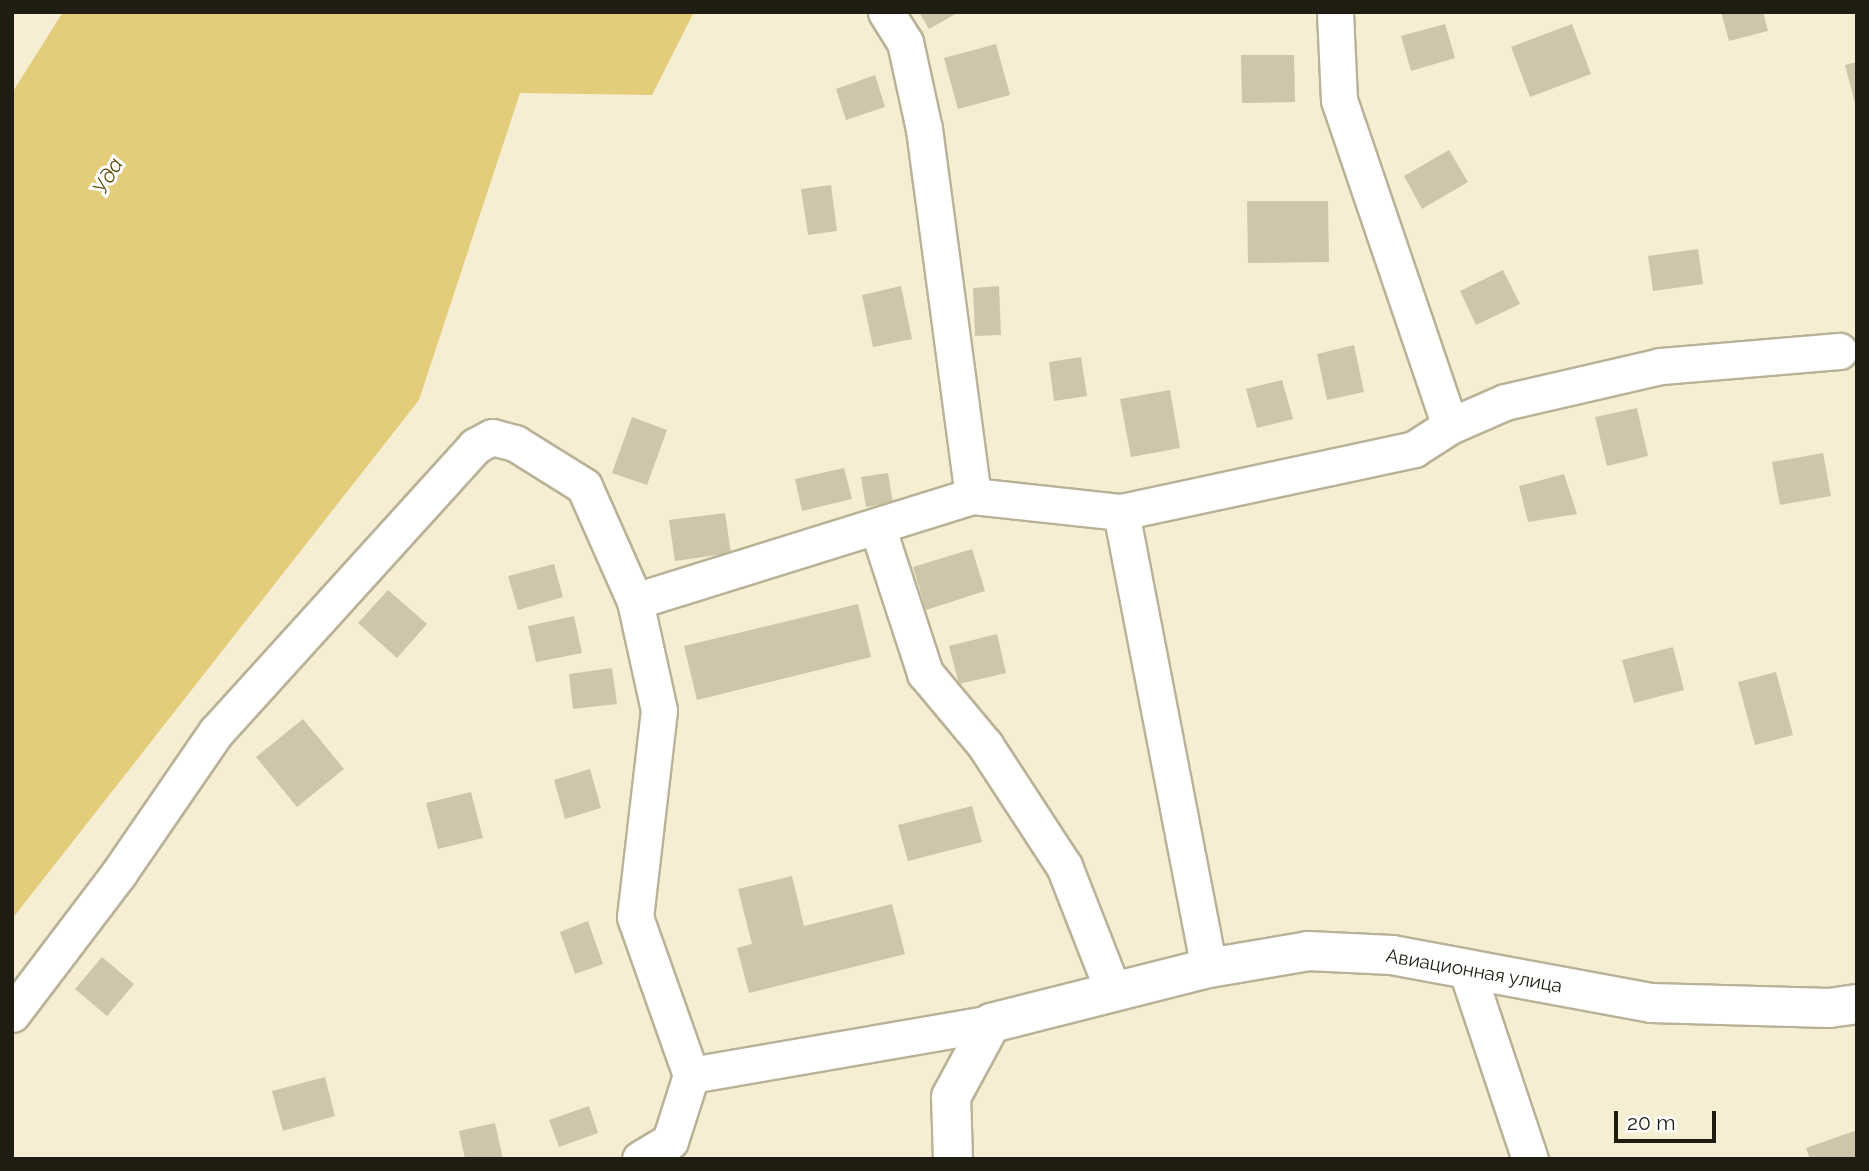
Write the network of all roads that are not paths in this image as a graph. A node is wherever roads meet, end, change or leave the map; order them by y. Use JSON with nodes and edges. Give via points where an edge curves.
{"nodes":[{"id":1,"x":886,"y":12,"type":"edge"},
{"id":2,"x":1335,"y":12,"type":"edge"},
{"id":3,"x":1839,"y":351,"type":"dead end"},
{"id":4,"x":1450,"y":426,"type":"junction"},
{"id":5,"x":973,"y":496,"type":"junction"},
{"id":6,"x":1121,"y":512,"type":"junction"},
{"id":7,"x":877,"y":526,"type":"junction"},
{"id":8,"x":635,"y":601,"type":"junction"},
{"id":9,"x":1209,"y":968,"type":"junction"},
{"id":10,"x":1465,"y":968,"type":"junction"},
{"id":11,"x":1113,"y":991,"type":"junction"},
{"id":12,"x":1857,"y":1004,"type":"edge"},
{"id":13,"x":12,"y":1014,"type":"edge"},
{"id":14,"x":991,"y":1023,"type":"junction"},
{"id":15,"x":691,"y":1075,"type":"junction"},
{"id":16,"x":640,"y":1159,"type":"edge"},
{"id":17,"x":953,"y":1159,"type":"edge"},
{"id":18,"x":1530,"y":1159,"type":"edge"}],
"edges":[{"from":1,"to":5,"type":"street","via":[[905,42],[925,129]]},
{"from":2,"to":4,"type":"street","via":[[1339,100]]},
{"from":3,"to":4,"type":"street","via":[[1661,366],[1505,402]]},
{"from":4,"to":6,"type":"street","via":[[1414,449]]},
{"from":5,"to":6,"type":"street"},
{"from":5,"to":7,"type":"street"},
{"from":6,"to":9,"type":"street"},
{"from":7,"to":8,"type":"street"},
{"from":7,"to":11,"type":"street","via":[[925,673],[985,745],[1064,866]]},
{"from":8,"to":13,"type":"street","via":[[584,486],[515,443],[492,437],[475,446],[216,732],[119,873]]},
{"from":8,"to":15,"type":"street","via":[[659,710],[635,917]]},
{"from":9,"to":10,"type":"street","name":"Авиационная улица","via":[[1308,951],[1392,955]]},
{"from":9,"to":11,"type":"street","name":"Авиационная улица"},
{"from":10,"to":12,"type":"street","name":"Авиационная улица","via":[[1651,1003],[1829,1008]]},
{"from":10,"to":18,"type":"street"},
{"from":11,"to":14,"type":"street","name":"Авиационная улица"},
{"from":14,"to":15,"type":"street"},
{"from":14,"to":17,"type":"street","via":[[951,1097]]},
{"from":15,"to":16,"type":"street","via":[[670,1141]]}]}
